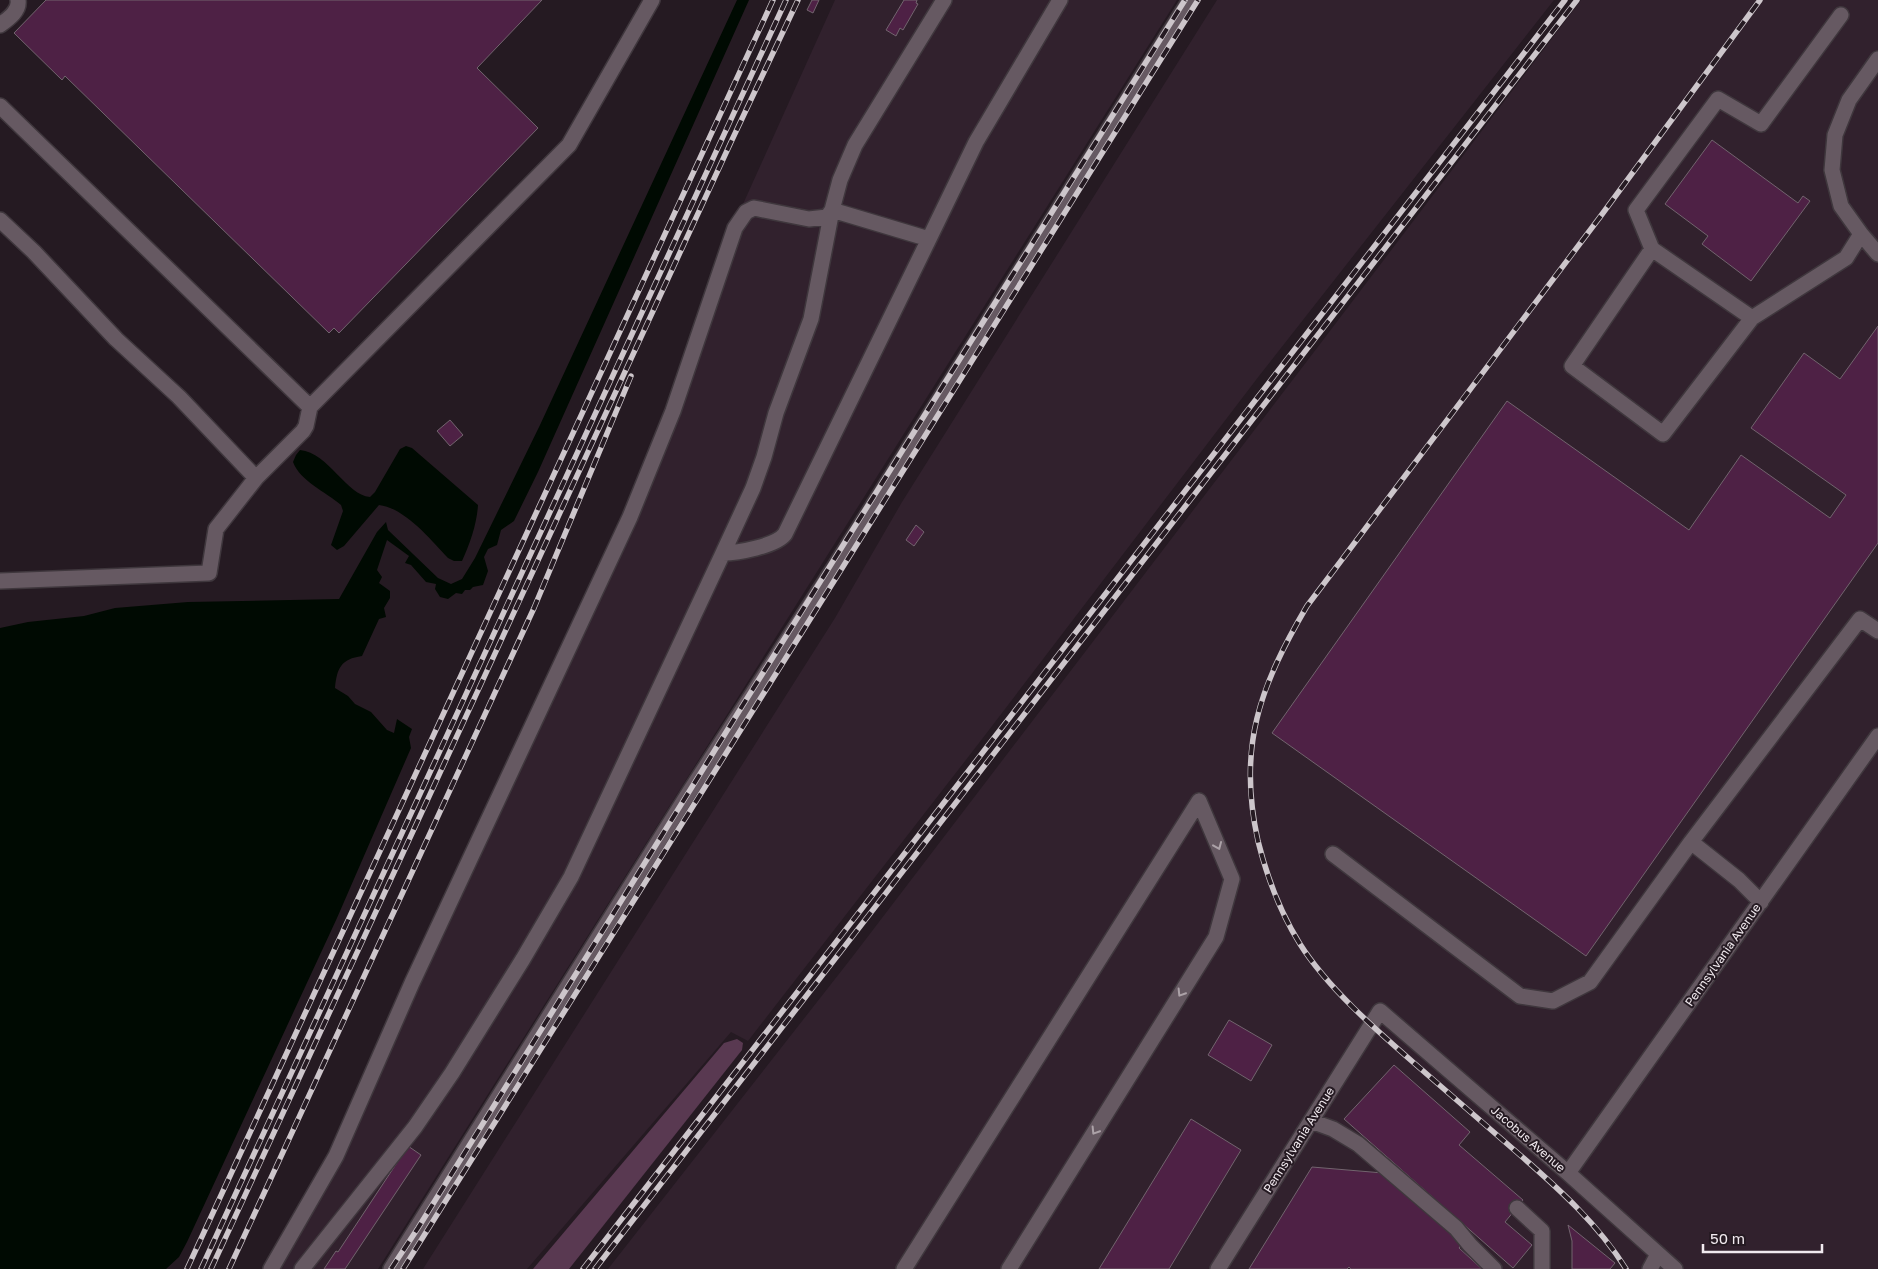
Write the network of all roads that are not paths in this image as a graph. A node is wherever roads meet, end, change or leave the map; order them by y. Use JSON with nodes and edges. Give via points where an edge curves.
{"nodes":[{"id":1,"x":18,"y":0,"type":"edge"},
{"id":2,"x":652,"y":0,"type":"edge"},
{"id":3,"x":944,"y":0,"type":"edge"},
{"id":4,"x":1060,"y":0,"type":"edge"},
{"id":5,"x":1190,"y":0,"type":"edge"},
{"id":6,"x":1842,"y":15,"type":"dead end"},
{"id":7,"x":0,"y":25,"type":"edge"},
{"id":8,"x":1878,"y":58,"type":"edge"},
{"id":9,"x":0,"y":106,"type":"edge"},
{"id":10,"x":832,"y":210,"type":"junction"},
{"id":11,"x":0,"y":220,"type":"edge"},
{"id":12,"x":1862,"y":234,"type":"junction"},
{"id":13,"x":929,"y":239,"type":"junction"},
{"id":14,"x":1652,"y":249,"type":"junction"},
{"id":15,"x":1878,"y":254,"type":"edge"},
{"id":16,"x":1752,"y":318,"type":"junction"},
{"id":17,"x":310,"y":408,"type":"junction"},
{"id":18,"x":256,"y":478,"type":"junction"},
{"id":19,"x":723,"y":553,"type":"junction"},
{"id":20,"x":0,"y":581,"type":"edge"},
{"id":21,"x":1878,"y":631,"type":"edge"},
{"id":22,"x":1878,"y":736,"type":"edge"},
{"id":23,"x":1691,"y":842,"type":"junction"},
{"id":24,"x":1333,"y":854,"type":"dead end"},
{"id":25,"x":1761,"y":902,"type":"junction"},
{"id":26,"x":1380,"y":1011,"type":"joint"},
{"id":27,"x":1311,"y":1121,"type":"junction"},
{"id":28,"x":1568,"y":1173,"type":"junction"},
{"id":29,"x":1517,"y":1208,"type":"dead end"},
{"id":30,"x":1658,"y":1254,"type":"junction"},
{"id":31,"x":271,"y":1269,"type":"edge"},
{"id":32,"x":302,"y":1269,"type":"edge"},
{"id":33,"x":391,"y":1269,"type":"edge"},
{"id":34,"x":904,"y":1269,"type":"edge"},
{"id":35,"x":1009,"y":1269,"type":"edge"},
{"id":36,"x":1218,"y":1269,"type":"edge"},
{"id":37,"x":1494,"y":1269,"type":"edge"},
{"id":38,"x":1542,"y":1269,"type":"edge"},
{"id":39,"x":1650,"y":1269,"type":"edge"},
{"id":40,"x":1675,"y":1269,"type":"edge"}],
"edges":[{"from":1,"to":7,"type":"street","via":[[16,10]]},
{"from":2,"to":17,"type":"street","via":[[569,145]]},
{"from":3,"to":10,"type":"street","via":[[855,145]]},
{"from":4,"to":13,"type":"street","via":[[976,142]]},
{"from":5,"to":33,"type":"street"},
{"from":6,"to":14,"type":"street","via":[[1761,124],[1718,99],[1636,210]]},
{"from":8,"to":12,"type":"street","via":[[1849,100],[1836,135],[1832,170],[1841,206]]},
{"from":9,"to":17,"type":"street"},
{"from":10,"to":13,"type":"street"},
{"from":10,"to":19,"type":"street","via":[[812,319],[776,413],[753,488]]},
{"from":10,"to":31,"type":"street","via":[[825,218],[813,220],[754,208],[746,212],[735,228],[673,411],[630,517],[416,974],[336,1156]]},
{"from":11,"to":18,"type":"street"},
{"from":12,"to":15,"type":"street"},
{"from":12,"to":16,"type":"street","via":[[1846,258]]},
{"from":13,"to":19,"type":"street","via":[[786,534],[777,541]]},
{"from":14,"to":16,"type":"street"},
{"from":14,"to":16,"type":"street","via":[[1572,366],[1663,434]]},
{"from":17,"to":18,"type":"street","via":[[303,431]]},
{"from":18,"to":20,"type":"street","via":[[216,529],[209,573]]},
{"from":19,"to":32,"type":"street","via":[[554,908],[420,1120]]},
{"from":21,"to":23,"type":"street","via":[[1860,619]]},
{"from":22,"to":25,"type":"street","name":"Pennsylvania Avenue"},
{"from":23,"to":24,"type":"street","via":[[1590,982],[1553,1000],[1520,996]]},
{"from":23,"to":25,"type":"street"},
{"from":25,"to":28,"type":"street","name":"Pennsylvania Avenue"},
{"from":26,"to":27,"type":"street","name":"Pennsylvania Avenue"},
{"from":26,"to":28,"type":"street","name":"Jacobus Avenue"},
{"from":27,"to":36,"type":"street","name":"Pennsylvania Avenue"},
{"from":27,"to":37,"type":"street","via":[[1358,1144],[1456,1228]]},
{"from":28,"to":30,"type":"street","name":"Jacobus Avenue"},
{"from":29,"to":38,"type":"street","via":[[1542,1231]]},
{"from":30,"to":39,"type":"street"},
{"from":30,"to":40,"type":"street","name":"Jacobus Avenue"},
{"from":34,"to":35,"type":"street","one_way":true,"via":[[1199,801],[1232,879],[1216,936]]}]}
